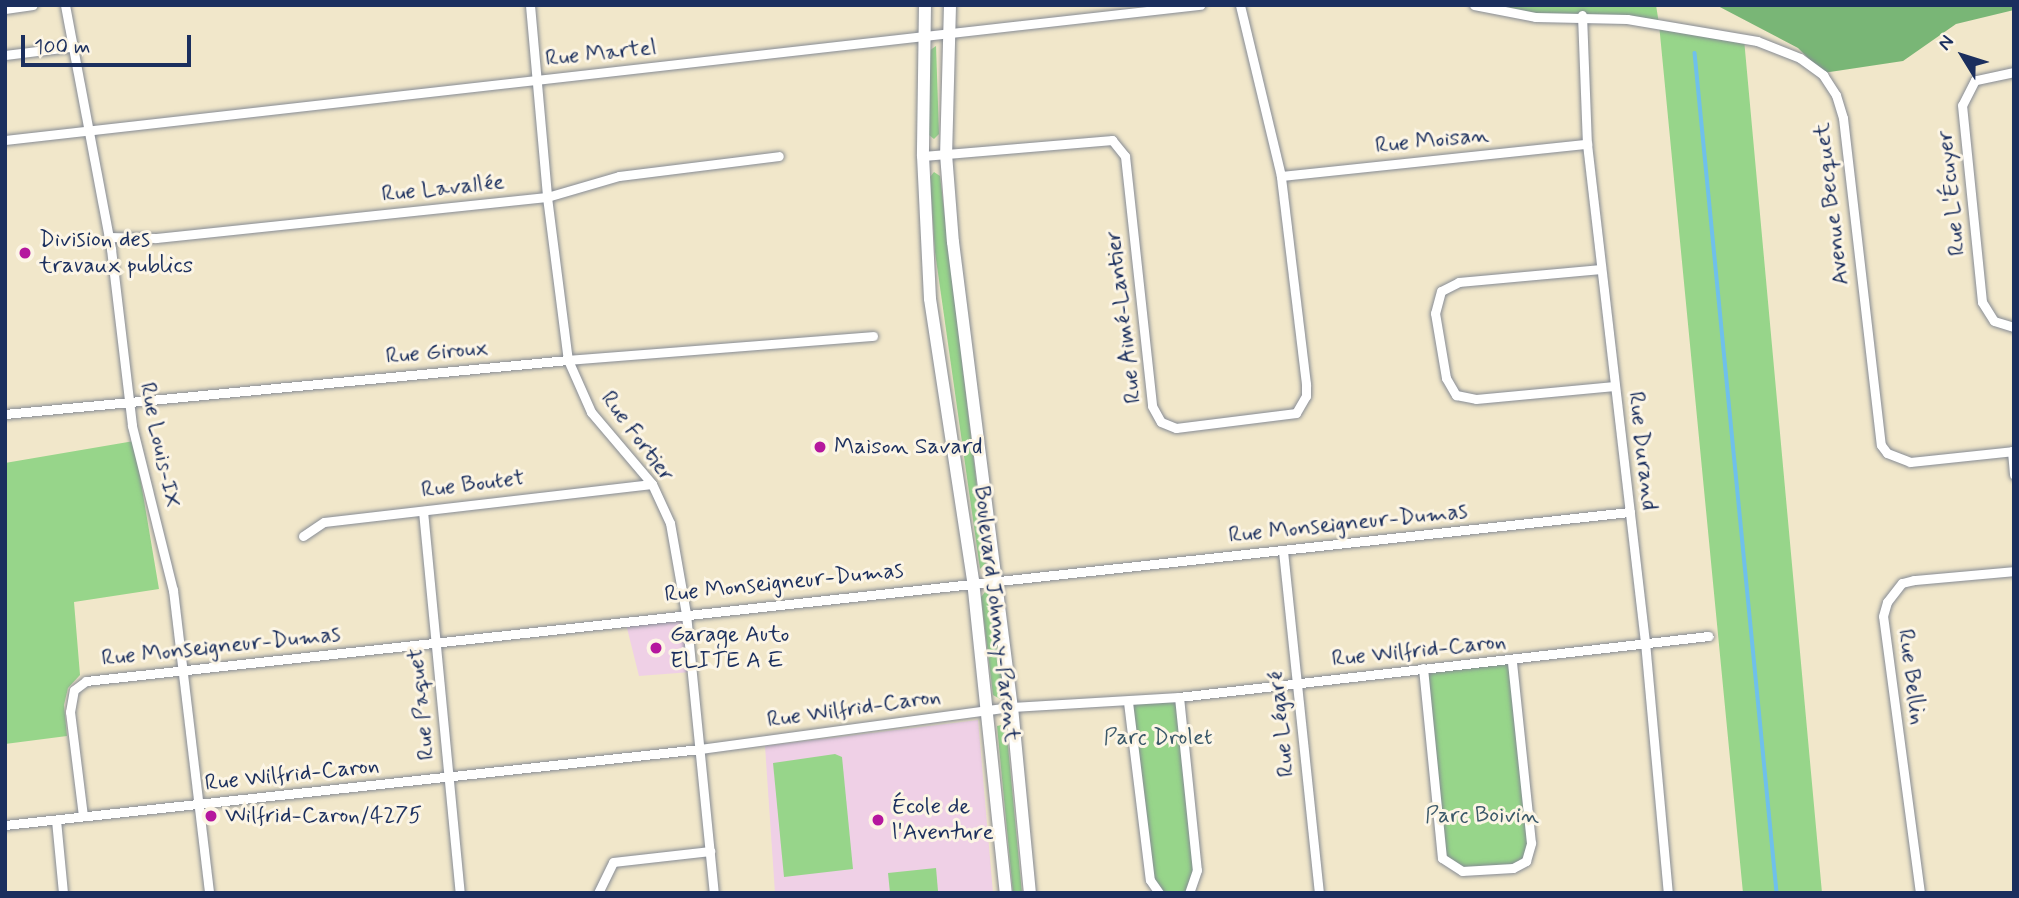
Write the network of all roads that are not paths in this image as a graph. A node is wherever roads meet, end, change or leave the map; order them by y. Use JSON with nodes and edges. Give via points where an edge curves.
{"nodes":[{"id":1,"x":33,"y":5,"type":"edge"},
{"id":2,"x":65,"y":5,"type":"edge"},
{"id":3,"x":530,"y":5,"type":"edge"},
{"id":4,"x":925,"y":5,"type":"edge"},
{"id":5,"x":950,"y":5,"type":"edge"},
{"id":6,"x":1200,"y":5,"type":"edge"},
{"id":7,"x":1240,"y":5,"type":"edge"},
{"id":8,"x":1474,"y":5,"type":"edge"},
{"id":9,"x":5,"y":9,"type":"edge"},
{"id":10,"x":1582,"y":15,"type":"junction"},
{"id":11,"x":947,"y":35,"type":"junction"},
{"id":12,"x":922,"y":37,"type":"junction"},
{"id":13,"x":70,"y":47,"type":"junction"},
{"id":14,"x":5,"y":55,"type":"edge"},
{"id":15,"x":2014,"y":72,"type":"edge"},
{"id":16,"x":537,"y":81,"type":"junction"},
{"id":17,"x":86,"y":130,"type":"junction"},
{"id":18,"x":5,"y":140,"type":"edge"},
{"id":19,"x":1587,"y":144,"type":"junction"},
{"id":20,"x":946,"y":154,"type":"junction"},
{"id":21,"x":779,"y":156,"type":"dead end"},
{"id":22,"x":923,"y":156,"type":"junction"},
{"id":23,"x":1281,"y":176,"type":"junction"},
{"id":24,"x":547,"y":197,"type":"junction"},
{"id":25,"x":108,"y":237,"type":"junction"},
{"id":26,"x":1601,"y":269,"type":"junction"},
{"id":27,"x":2014,"y":327,"type":"edge"},
{"id":28,"x":873,"y":336,"type":"dead end"},
{"id":29,"x":568,"y":360,"type":"junction"},
{"id":30,"x":1614,"y":386,"type":"junction"},
{"id":31,"x":128,"y":400,"type":"junction"},
{"id":32,"x":5,"y":414,"type":"edge"},
{"id":33,"x":2013,"y":451,"type":"edge"},
{"id":34,"x":2014,"y":475,"type":"edge"},
{"id":35,"x":652,"y":484,"type":"junction"},
{"id":36,"x":423,"y":511,"type":"junction"},
{"id":37,"x":1630,"y":512,"type":"junction"},
{"id":38,"x":303,"y":536,"type":"dead end"},
{"id":39,"x":1283,"y":551,"type":"junction"},
{"id":40,"x":2014,"y":571,"type":"edge"},
{"id":41,"x":997,"y":579,"type":"junction"},
{"id":42,"x":973,"y":581,"type":"junction"},
{"id":43,"x":686,"y":614,"type":"junction"},
{"id":44,"x":1709,"y":636,"type":"dead end"},
{"id":45,"x":1645,"y":642,"type":"junction"},
{"id":46,"x":436,"y":643,"type":"junction"},
{"id":47,"x":1512,"y":661,"type":"junction"},
{"id":48,"x":1423,"y":668,"type":"junction"},
{"id":49,"x":185,"y":670,"type":"junction"},
{"id":50,"x":1297,"y":682,"type":"junction"},
{"id":51,"x":1179,"y":697,"type":"junction"},
{"id":52,"x":1128,"y":702,"type":"junction"},
{"id":53,"x":1012,"y":707,"type":"junction"},
{"id":54,"x":988,"y":710,"type":"junction"},
{"id":55,"x":700,"y":749,"type":"junction"},
{"id":56,"x":449,"y":777,"type":"junction"},
{"id":57,"x":199,"y":804,"type":"junction"},
{"id":58,"x":83,"y":816,"type":"junction"},
{"id":59,"x":56,"y":820,"type":"junction"},
{"id":60,"x":5,"y":825,"type":"edge"},
{"id":61,"x":710,"y":851,"type":"junction"},
{"id":62,"x":64,"y":893,"type":"edge"},
{"id":63,"x":209,"y":893,"type":"edge"},
{"id":64,"x":460,"y":893,"type":"edge"},
{"id":65,"x":598,"y":893,"type":"edge"},
{"id":66,"x":714,"y":893,"type":"edge"},
{"id":67,"x":1006,"y":893,"type":"edge"},
{"id":68,"x":1030,"y":893,"type":"edge"},
{"id":69,"x":1159,"y":893,"type":"edge"},
{"id":70,"x":1189,"y":893,"type":"edge"},
{"id":71,"x":1319,"y":893,"type":"edge"},
{"id":72,"x":1668,"y":893,"type":"edge"},
{"id":73,"x":1920,"y":893,"type":"edge"}],
"edges":[{"from":1,"to":9,"type":"street"},
{"from":2,"to":13,"type":"street","name":"Rue Louis-IX"},
{"from":3,"to":16,"type":"street","name":"Rue Fortier"},
{"from":4,"to":12,"type":"street","name":"Boulevard Johnny-Parent"},
{"from":5,"to":11,"type":"street","name":"Boulevard Johnny-Parent"},
{"from":6,"to":11,"type":"street","name":"Rue Martel"},
{"from":7,"to":23,"type":"street","name":"Rue Aimé-Lantier"},
{"from":8,"to":10,"type":"street","via":[[1535,17]]},
{"from":10,"to":19,"type":"street","name":"Rue Durand"},
{"from":10,"to":33,"type":"street","name":"Avenue Becquet","via":[[1757,41],[1800,58],[1823,75],[1843,118],[1881,445],[1887,453],[1910,461]]},
{"from":11,"to":12,"type":"street","name":"Rue Martel"},
{"from":11,"to":20,"type":"street","name":"Boulevard Johnny-Parent"},
{"from":12,"to":16,"type":"street","name":"Rue Martel"},
{"from":12,"to":22,"type":"street","name":"Boulevard Johnny-Parent"},
{"from":13,"to":14,"type":"street"},
{"from":13,"to":17,"type":"street","name":"Rue Louis-IX"},
{"from":15,"to":27,"type":"street","name":"Rue L'Écuyer","via":[[1975,80],[1962,105],[1982,302],[1994,321]]},
{"from":16,"to":17,"type":"street","name":"Rue Martel"},
{"from":16,"to":24,"type":"street","name":"Rue Fortier"},
{"from":17,"to":18,"type":"street","name":"Rue Martel"},
{"from":17,"to":25,"type":"street","name":"Rue Louis-IX"},
{"from":19,"to":23,"type":"street","name":"Rue Moisan"},
{"from":19,"to":26,"type":"street","name":"Rue Durand"},
{"from":20,"to":22,"type":"street","name":"Rue Aimé-Lantier"},
{"from":20,"to":23,"type":"street","name":"Rue Aimé-Lantier","via":[[1104,137],[1123,150],[1152,406],[1161,422],[1176,428],[1289,416],[1303,404],[1306,384]]},
{"from":20,"to":41,"type":"street","name":"Boulevard Johnny-Parent","via":[[953,242]]},
{"from":21,"to":24,"type":"street","name":"Rue Lavallée","via":[[619,176]]},
{"from":22,"to":42,"type":"street","name":"Boulevard Johnny-Parent","via":[[930,299]]},
{"from":24,"to":25,"type":"street","name":"Rue Lavallée","via":[[156,238]]},
{"from":24,"to":29,"type":"street","name":"Rue Fortier"},
{"from":25,"to":31,"type":"street","name":"Rue Louis-IX"},
{"from":26,"to":30,"type":"street","name":"Rue Durand"},
{"from":26,"to":30,"type":"street","via":[[1459,282],[1441,291],[1435,313],[1446,377],[1457,395],[1476,399]]},
{"from":28,"to":29,"type":"street","name":"Rue Giroux"},
{"from":29,"to":31,"type":"street","name":"Rue Giroux"},
{"from":29,"to":35,"type":"street","name":"Rue Fortier","via":[[578,389],[605,433]]},
{"from":30,"to":37,"type":"street","name":"Rue Durand"},
{"from":31,"to":32,"type":"street","name":"Rue Giroux"},
{"from":31,"to":49,"type":"street","name":"Rue Louis-IX","via":[[173,590]]},
{"from":33,"to":34,"type":"street"},
{"from":35,"to":36,"type":"street","name":"Rue Boutet"},
{"from":35,"to":43,"type":"street","name":"Rue Fortier","via":[[670,523]]},
{"from":36,"to":38,"type":"street","name":"Rue Boutet","via":[[324,522]]},
{"from":36,"to":46,"type":"street","name":"Rue Paquet"},
{"from":37,"to":39,"type":"street","name":"Rue Monseigneur-Dumas"},
{"from":37,"to":45,"type":"street","name":"Rue Durand"},
{"from":39,"to":41,"type":"street","name":"Rue Monseigneur-Dumas"},
{"from":39,"to":50,"type":"street","name":"Rue Légaré"},
{"from":40,"to":73,"type":"street","name":"Rue Bellin","via":[[1914,580],[1902,583],[1887,601],[1883,616]]},
{"from":41,"to":42,"type":"street","name":"Rue Monseigneur-Dumas"},
{"from":41,"to":53,"type":"street","name":"Boulevard Johnny-Parent"},
{"from":42,"to":43,"type":"street","name":"Rue Monseigneur-Dumas"},
{"from":42,"to":54,"type":"street","name":"Boulevard Johnny-Parent"},
{"from":43,"to":46,"type":"street","name":"Rue Monseigneur-Dumas"},
{"from":43,"to":55,"type":"street","name":"Rue Fortier"},
{"from":44,"to":45,"type":"street","name":"Rue Wilfrid-Caron"},
{"from":45,"to":47,"type":"street","name":"Rue Wilfrid-Caron"},
{"from":45,"to":72,"type":"street","name":"Rue Durand"},
{"from":46,"to":49,"type":"street","name":"Rue Monseigneur-Dumas"},
{"from":46,"to":56,"type":"street","name":"Rue Paquet"},
{"from":47,"to":48,"type":"street","name":"Rue Wilfrid-Caron"},
{"from":47,"to":48,"type":"street","via":[[1531,843],[1526,861],[1513,868],[1462,870],[1442,858]]},
{"from":48,"to":50,"type":"street","name":"Rue Wilfrid-Caron"},
{"from":49,"to":57,"type":"street","name":"Rue Louis-IX"},
{"from":49,"to":58,"type":"street","name":"Rue Monseigneur-Dumas","via":[[86,681],[74,690],[70,712]]},
{"from":50,"to":51,"type":"street","name":"Rue Wilfrid-Caron"},
{"from":50,"to":71,"type":"street","name":"Rue Légaré"},
{"from":51,"to":52,"type":"street","name":"Rue Wilfrid-Caron"},
{"from":51,"to":70,"type":"street","via":[[1197,870]]},
{"from":52,"to":53,"type":"street","name":"Rue Wilfrid-Caron"},
{"from":52,"to":69,"type":"street","via":[[1150,880]]},
{"from":53,"to":54,"type":"street","name":"Rue Wilfrid-Caron"},
{"from":53,"to":68,"type":"street","name":"Boulevard Johnny-Parent"},
{"from":54,"to":55,"type":"street","name":"Rue Wilfrid-Caron"},
{"from":54,"to":67,"type":"street","name":"Boulevard Johnny-Parent"},
{"from":55,"to":56,"type":"street","name":"Rue Wilfrid-Caron"},
{"from":55,"to":61,"type":"street","name":"Rue Fortier"},
{"from":56,"to":57,"type":"street","name":"Rue Wilfrid-Caron"},
{"from":56,"to":64,"type":"street","name":"Rue Paquet"},
{"from":57,"to":58,"type":"street","name":"Rue Wilfrid-Caron"},
{"from":57,"to":63,"type":"street","name":"Rue Louis-IX"},
{"from":58,"to":59,"type":"street","name":"Rue Wilfrid-Caron"},
{"from":59,"to":60,"type":"street","name":"Rue Wilfrid-Caron"},
{"from":59,"to":62,"type":"street"},
{"from":61,"to":65,"type":"street","via":[[613,862]]},
{"from":61,"to":66,"type":"street","name":"Rue Fortier"}]}
